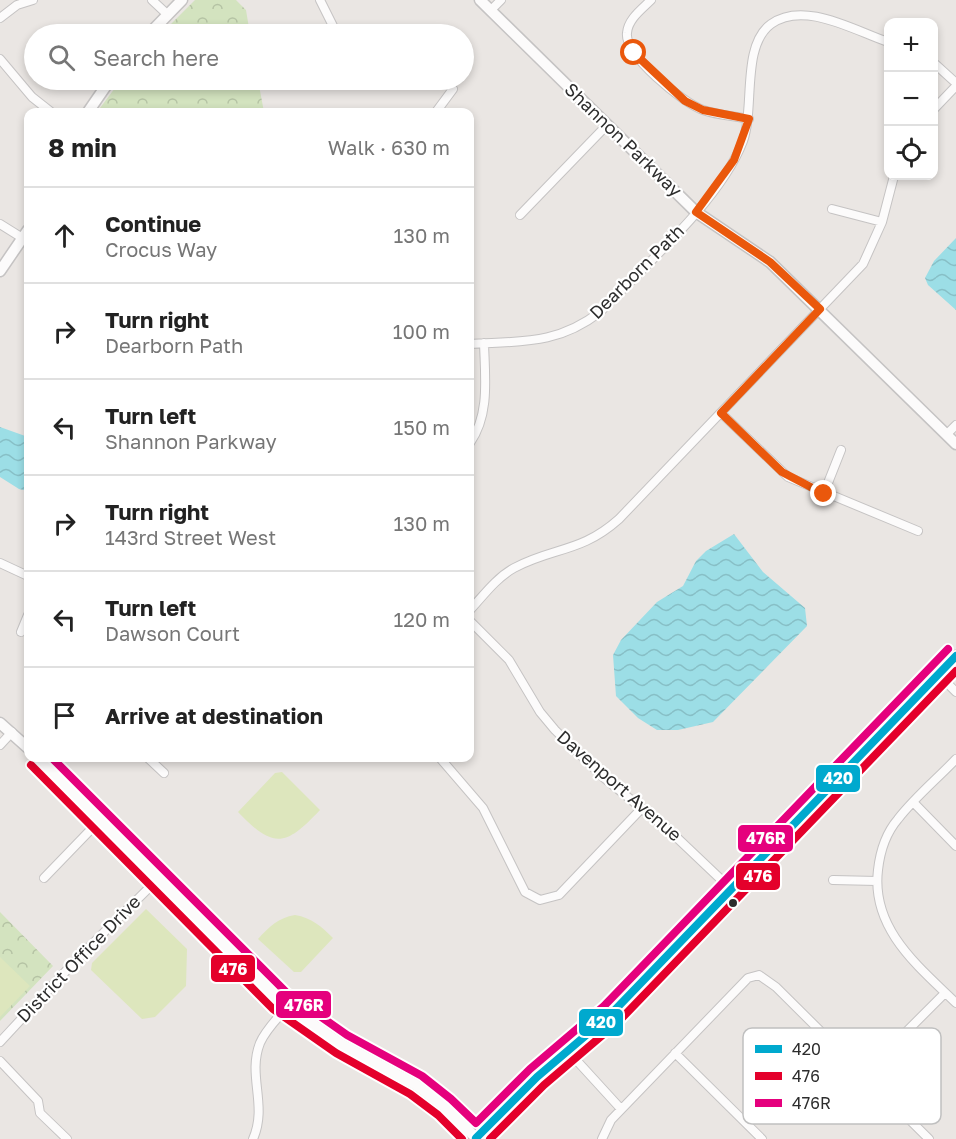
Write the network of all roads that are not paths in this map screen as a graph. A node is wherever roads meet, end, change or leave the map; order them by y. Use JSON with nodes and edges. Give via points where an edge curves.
{"nodes":[{"id":1,"x":33,"y":0,"type":"edge"},
{"id":2,"x":152,"y":0,"type":"edge"},
{"id":3,"x":182,"y":0,"type":"edge"},
{"id":4,"x":320,"y":0,"type":"edge"},
{"id":5,"x":480,"y":0,"type":"edge"},
{"id":6,"x":501,"y":0,"type":"edge"},
{"id":7,"x":651,"y":0,"type":"edge"},
{"id":8,"x":491,"y":10,"type":"junction"},
{"id":9,"x":168,"y":15,"type":"junction"},
{"id":10,"x":0,"y":18,"type":"edge"},
{"id":11,"x":159,"y":24,"type":"edge"},
{"id":12,"x":332,"y":24,"type":"edge"},
{"id":13,"x":884,"y":41,"type":"edge"},
{"id":14,"x":0,"y":59,"type":"edge"},
{"id":15,"x":938,"y":68,"type":"edge"},
{"id":16,"x":956,"y":85,"type":"edge"},
{"id":17,"x":24,"y":88,"type":"edge"},
{"id":18,"x":26,"y":90,"type":"edge"},
{"id":19,"x":103,"y":90,"type":"edge"},
{"id":20,"x":452,"y":90,"type":"edge"},
{"id":21,"x":938,"y":104,"type":"edge"},
{"id":22,"x":46,"y":108,"type":"edge"},
{"id":23,"x":91,"y":108,"type":"edge"},
{"id":24,"x":439,"y":108,"type":"edge"},
{"id":25,"x":749,"y":119,"type":"junction"},
{"id":26,"x":607,"y":125,"type":"junction"},
{"id":27,"x":893,"y":180,"type":"edge"},
{"id":28,"x":832,"y":209,"type":"dead end"},
{"id":29,"x":696,"y":212,"type":"junction"},
{"id":30,"x":520,"y":215,"type":"dead end"},
{"id":31,"x":882,"y":222,"type":"junction"},
{"id":32,"x":0,"y":224,"type":"edge"},
{"id":33,"x":24,"y":233,"type":"edge"},
{"id":34,"x":24,"y":237,"type":"edge"},
{"id":35,"x":0,"y":271,"type":"edge"},
{"id":36,"x":820,"y":309,"type":"junction"},
{"id":37,"x":484,"y":343,"type":"junction"},
{"id":38,"x":474,"y":344,"type":"edge"},
{"id":39,"x":721,"y":413,"type":"junction"},
{"id":40,"x":956,"y":425,"type":"edge"},
{"id":41,"x":947,"y":434,"type":"junction"},
{"id":42,"x":474,"y":435,"type":"edge"},
{"id":43,"x":956,"y":444,"type":"edge"},
{"id":44,"x":841,"y":450,"type":"dead end"},
{"id":45,"x":824,"y":494,"type":"junction"},
{"id":46,"x":918,"y":531,"type":"dead end"},
{"id":47,"x":0,"y":563,"type":"edge"},
{"id":48,"x":24,"y":574,"type":"edge"},
{"id":49,"x":474,"y":606,"type":"edge"},
{"id":50,"x":24,"y":625,"type":"edge"},
{"id":51,"x":474,"y":625,"type":"edge"},
{"id":52,"x":21,"y":632,"type":"dead end"},
{"id":53,"x":956,"y":656,"type":"edge"},
{"id":54,"x":938,"y":674,"type":"junction"},
{"id":55,"x":956,"y":692,"type":"edge"},
{"id":56,"x":0,"y":723,"type":"edge"},
{"id":57,"x":12,"y":732,"type":"junction"},
{"id":58,"x":24,"y":744,"type":"edge"},
{"id":59,"x":0,"y":745,"type":"edge"},
{"id":60,"x":956,"y":759,"type":"edge"},
{"id":61,"x":42,"y":762,"type":"edge"},
{"id":62,"x":152,"y":762,"type":"edge"},
{"id":63,"x":443,"y":762,"type":"edge"},
{"id":64,"x":164,"y":773,"type":"dead end"},
{"id":65,"x":913,"y":802,"type":"junction"},
{"id":66,"x":642,"y":808,"type":"junction"},
{"id":67,"x":101,"y":819,"type":"junction"},
{"id":68,"x":956,"y":846,"type":"edge"},
{"id":69,"x":44,"y":878,"type":"dead end"},
{"id":70,"x":159,"y":878,"type":"junction"},
{"id":71,"x":833,"y":880,"type":"dead end"},
{"id":72,"x":876,"y":881,"type":"junction"},
{"id":73,"x":731,"y":889,"type":"junction"},
{"id":74,"x":945,"y":993,"type":"junction"},
{"id":75,"x":956,"y":1004,"type":"edge"},
{"id":76,"x":288,"y":1006,"type":"junction"},
{"id":77,"x":817,"y":1028,"type":"edge"},
{"id":78,"x":910,"y":1028,"type":"edge"},
{"id":79,"x":0,"y":1042,"type":"edge"},
{"id":80,"x":568,"y":1051,"type":"junction"},
{"id":81,"x":675,"y":1053,"type":"junction"},
{"id":82,"x":0,"y":1061,"type":"edge"},
{"id":83,"x":621,"y":1109,"type":"junction"},
{"id":84,"x":743,"y":1120,"type":"edge"},
{"id":85,"x":747,"y":1124,"type":"edge"},
{"id":86,"x":914,"y":1124,"type":"edge"},
{"id":87,"x":67,"y":1139,"type":"edge"},
{"id":88,"x":253,"y":1139,"type":"edge"},
{"id":89,"x":476,"y":1139,"type":"edge"},
{"id":90,"x":602,"y":1139,"type":"edge"},
{"id":91,"x":762,"y":1139,"type":"edge"},
{"id":92,"x":929,"y":1139,"type":"edge"}],
"edges":[{"from":1,"to":10,"type":"street","via":[[17,5]]},
{"from":2,"to":9,"type":"street"},
{"from":3,"to":9,"type":"street"},
{"from":4,"to":12,"type":"street"},
{"from":5,"to":8,"type":"street","name":"Shannon Parkway"},
{"from":6,"to":8,"type":"street"},
{"from":7,"to":25,"type":"street","via":[[628,27],[626,36],[634,53],[685,101],[703,110]]},
{"from":8,"to":26,"type":"street","name":"Shannon Parkway"},
{"from":9,"to":11,"type":"street"},
{"from":13,"to":25,"type":"street","name":"Dearborn Path","via":[[813,16],[792,15],[771,24],[756,43]]},
{"from":14,"to":17,"type":"street"},
{"from":15,"to":16,"type":"street"},
{"from":16,"to":21,"type":"street"},
{"from":18,"to":22,"type":"street"},
{"from":19,"to":23,"type":"street"},
{"from":20,"to":24,"type":"street"},
{"from":25,"to":29,"type":"street","name":"Dearborn Path","via":[[734,160]]},
{"from":26,"to":29,"type":"street","name":"Shannon Parkway"},
{"from":26,"to":30,"type":"street"},
{"from":27,"to":31,"type":"street"},
{"from":28,"to":31,"type":"street"},
{"from":29,"to":36,"type":"street","name":"Shannon Parkway","via":[[770,262]]},
{"from":29,"to":37,"type":"street","name":"Dearborn Path","via":[[582,326],[549,339]]},
{"from":31,"to":36,"type":"street","via":[[863,264]]},
{"from":32,"to":33,"type":"street"},
{"from":34,"to":35,"type":"street"},
{"from":36,"to":39,"type":"street"},
{"from":36,"to":41,"type":"street","name":"Shannon Parkway"},
{"from":37,"to":38,"type":"street","name":"Dearborn Path"},
{"from":37,"to":42,"type":"street","via":[[486,399]]},
{"from":39,"to":45,"type":"street","via":[[782,472]]},
{"from":39,"to":49,"type":"street","via":[[607,530],[579,546],[514,568]]},
{"from":40,"to":41,"type":"street"},
{"from":41,"to":43,"type":"street","name":"Shannon Parkway"},
{"from":44,"to":45,"type":"street"},
{"from":45,"to":46,"type":"street"},
{"from":47,"to":48,"type":"street"},
{"from":50,"to":52,"type":"street"},
{"from":51,"to":66,"type":"street","name":"Davenport Avenue","via":[[512,664],[547,722],[603,777]]},
{"from":53,"to":54,"type":"street"},
{"from":54,"to":55,"type":"street"},
{"from":54,"to":73,"type":"street"},
{"from":56,"to":57,"type":"street"},
{"from":57,"to":58,"type":"street"},
{"from":57,"to":59,"type":"street"},
{"from":60,"to":65,"type":"street"},
{"from":61,"to":67,"type":"street"},
{"from":62,"to":64,"type":"street"},
{"from":63,"to":66,"type":"street","via":[[483,808],[524,890],[532,898],[543,900],[560,895]]},
{"from":65,"to":68,"type":"street"},
{"from":65,"to":72,"type":"street","via":[[886,838]]},
{"from":66,"to":73,"type":"street","name":"Davenport Avenue"},
{"from":67,"to":69,"type":"street"},
{"from":67,"to":70,"type":"street"},
{"from":70,"to":76,"type":"street"},
{"from":70,"to":79,"type":"street","name":"District Office Drive"},
{"from":71,"to":72,"type":"street"},
{"from":72,"to":74,"type":"street","via":[[880,908],[891,934]]},
{"from":73,"to":80,"type":"street","via":[[611,1014]]},
{"from":74,"to":75,"type":"street"},
{"from":74,"to":78,"type":"street"},
{"from":76,"to":88,"type":"street","via":[[268,1028],[258,1053],[260,1115]]},
{"from":76,"to":89,"type":"street","via":[[341,1044],[416,1085],[446,1107]]},
{"from":77,"to":81,"type":"street","via":[[759,975],[748,978]]},
{"from":80,"to":83,"type":"street"},
{"from":80,"to":89,"type":"street"},
{"from":81,"to":83,"type":"street"},
{"from":81,"to":84,"type":"street"},
{"from":82,"to":87,"type":"street","via":[[38,1101],[40,1113]]},
{"from":83,"to":90,"type":"street","via":[[607,1125]]},
{"from":85,"to":91,"type":"street"},
{"from":86,"to":92,"type":"street"}]}
